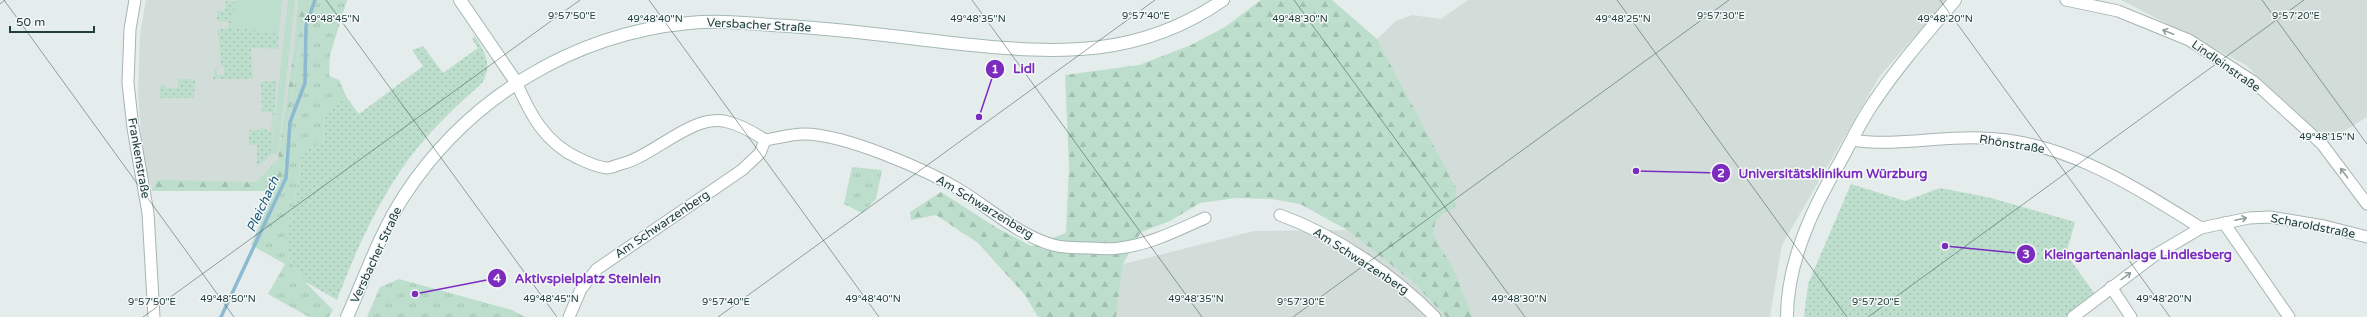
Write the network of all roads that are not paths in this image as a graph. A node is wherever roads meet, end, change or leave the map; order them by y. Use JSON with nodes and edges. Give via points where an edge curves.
{"nodes":[{"id":1,"x":135,"y":0,"type":"edge"},
{"id":2,"x":460,"y":0,"type":"edge"},
{"id":3,"x":1224,"y":0,"type":"edge"},
{"id":4,"x":1955,"y":0,"type":"edge"},
{"id":5,"x":2066,"y":0,"type":"edge"},
{"id":6,"x":516,"y":82,"type":"junction"},
{"id":7,"x":765,"y":140,"type":"junction"},
{"id":8,"x":1852,"y":140,"type":"junction"},
{"id":9,"x":2367,"y":204,"type":"edge"},
{"id":10,"x":1280,"y":215,"type":"dead end"},
{"id":11,"x":1205,"y":218,"type":"dead end"},
{"id":12,"x":2224,"y":223,"type":"junction"},
{"id":13,"x":2200,"y":228,"type":"junction"},
{"id":14,"x":2367,"y":237,"type":"edge"},
{"id":15,"x":2111,"y":287,"type":"junction"},
{"id":16,"x":154,"y":317,"type":"edge"},
{"id":17,"x":347,"y":317,"type":"edge"},
{"id":18,"x":569,"y":317,"type":"edge"},
{"id":19,"x":1434,"y":317,"type":"edge"},
{"id":20,"x":1787,"y":317,"type":"edge"},
{"id":21,"x":2073,"y":317,"type":"edge"},
{"id":22,"x":2132,"y":317,"type":"edge"},
{"id":23,"x":2289,"y":317,"type":"edge"}],
"edges":[{"from":1,"to":16,"type":"street","name":"Frankenstraße","via":[[130,28],[128,83],[148,214]]},
{"from":2,"to":6,"type":"main road"},
{"from":3,"to":6,"type":"main road","name":"Versbacher Straße","via":[[1169,32],[1132,42],[1084,50],[1020,50],[803,26],[690,23],[641,30],[602,41],[549,64]]},
{"from":4,"to":8,"type":"main road","via":[[1894,74],[1873,103]]},
{"from":9,"to":5,"type":"street","name":"Lindleinstraße","one_way":true,"via":[[2322,144],[2254,82],[2189,40],[2118,11]]},
{"from":6,"to":7,"type":"street","via":[[533,115],[556,146],[588,163],[608,168],[634,161],[697,124],[723,121]]},
{"from":6,"to":17,"type":"main road","name":"Versbacher Straße","via":[[454,132],[404,196]]},
{"from":7,"to":11,"type":"street","name":"Am Schwarzenberg","via":[[804,134],[831,137],[853,144],[926,172],[960,190],[1010,225],[1054,246],[1119,248],[1155,240]]},
{"from":7,"to":18,"type":"street","name":"Am Schwarzenberg","via":[[760,153],[742,170],[597,269],[581,288]]},
{"from":8,"to":13,"type":"street","name":"Rhönstraße","via":[[1872,143],[1983,138],[2033,144],[2072,157],[2122,179]]},
{"from":8,"to":20,"type":"main road","via":[[1809,222],[1787,294]]},
{"from":10,"to":19,"type":"street","name":"Am Schwarzenberg","via":[[1306,225],[1350,251],[1406,289]]},
{"from":12,"to":13,"type":"street","name":"Scharoldstraße"},
{"from":12,"to":14,"type":"street","name":"Scharoldstraße","one_way":true,"via":[[2270,217],[2324,226]]},
{"from":12,"to":23,"type":"street"},
{"from":15,"to":13,"type":"street","name":"Scharoldstraße","one_way":true,"via":[[2155,255]]},
{"from":15,"to":21,"type":"street","name":"Scharoldstraße"},
{"from":15,"to":22,"type":"street"}]}
